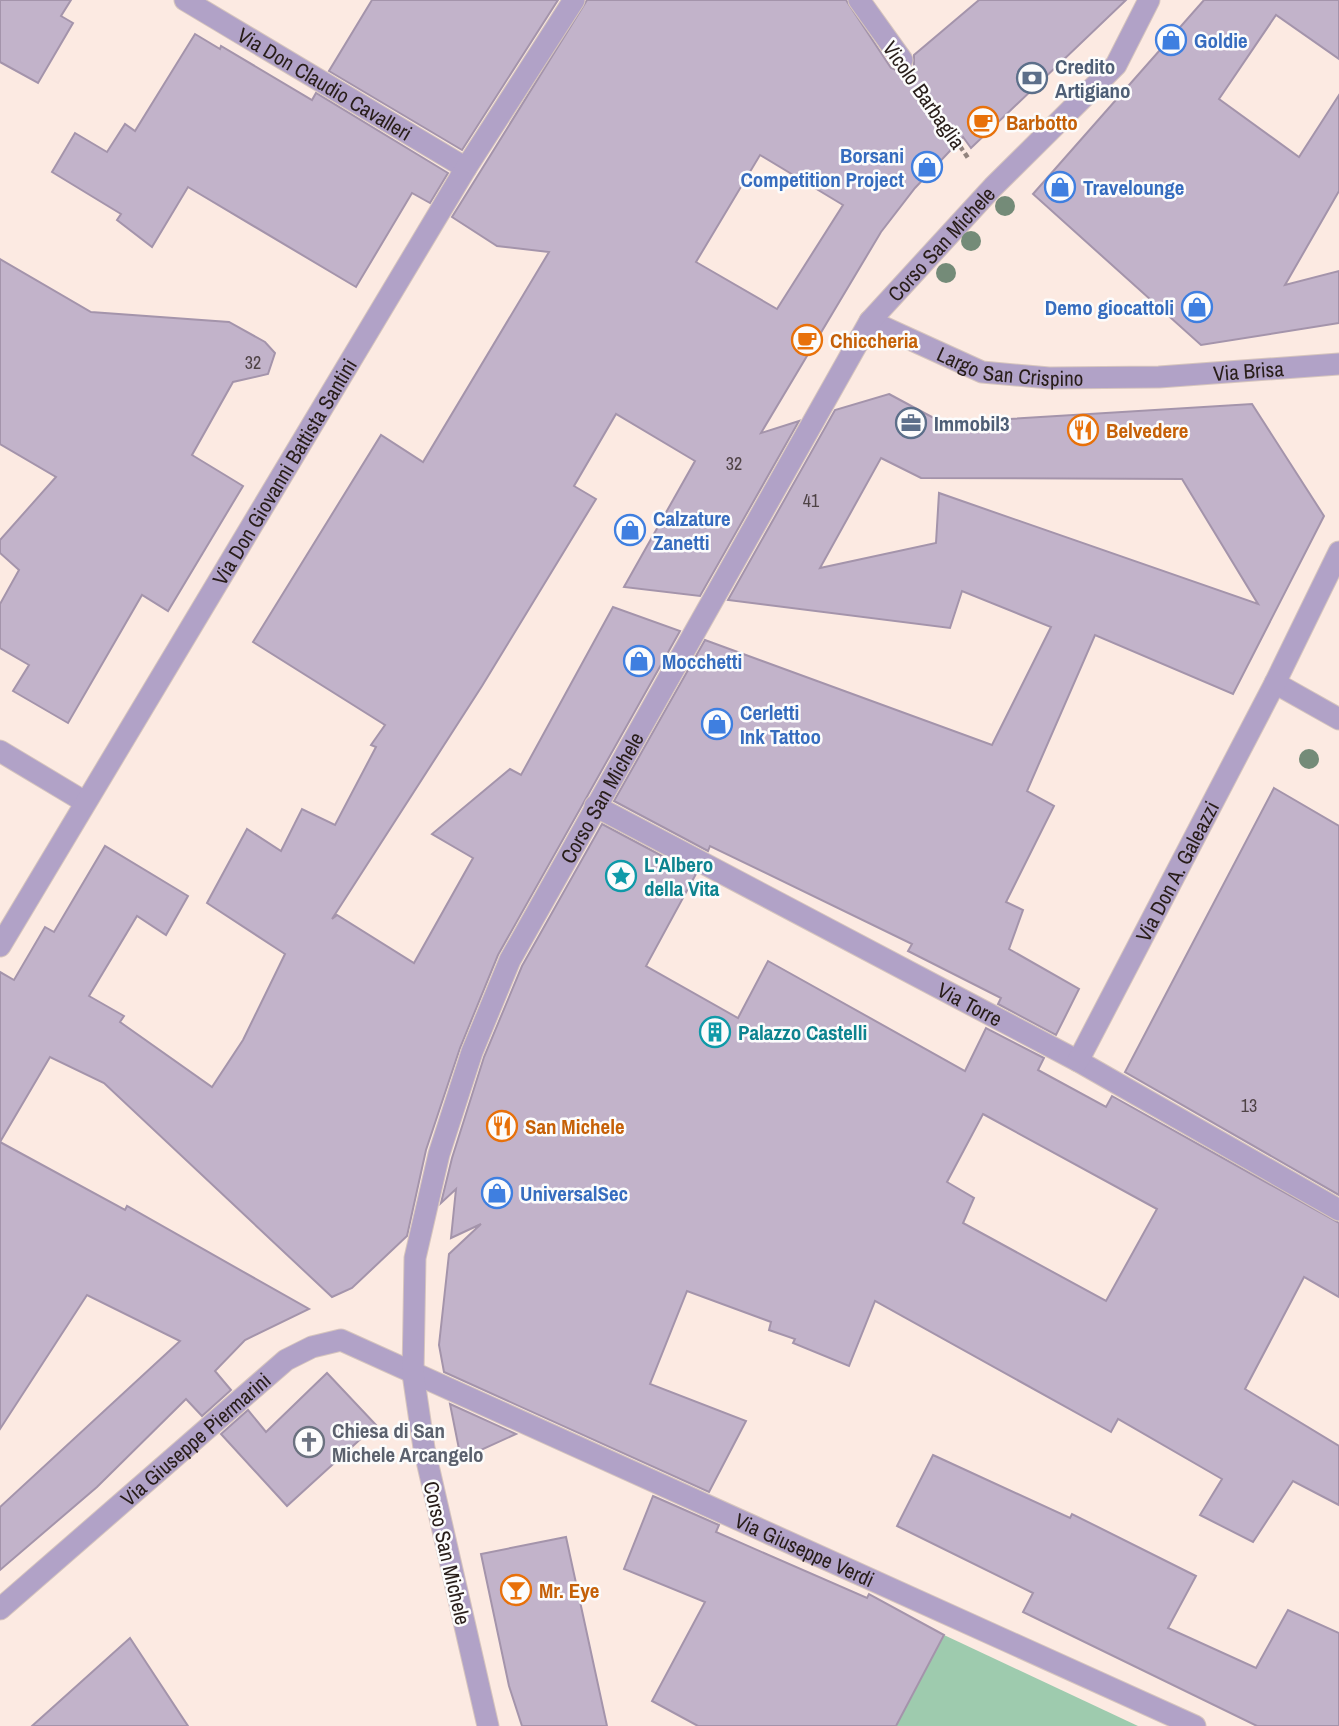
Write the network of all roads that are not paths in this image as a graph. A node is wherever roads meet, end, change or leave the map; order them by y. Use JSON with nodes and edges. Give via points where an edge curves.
{"nodes":[{"id":1,"x":185,"y":0,"type":"edge"},
{"id":2,"x":574,"y":0,"type":"edge"},
{"id":3,"x":859,"y":0,"type":"edge"},
{"id":4,"x":1149,"y":0,"type":"edge"},
{"id":5,"x":902,"y":60,"type":"road end"},
{"id":6,"x":466,"y":168,"type":"junction"},
{"id":7,"x":870,"y":321,"type":"junction"},
{"id":8,"x":1339,"y":363,"type":"edge"},
{"id":9,"x":1159,"y":377,"type":"joint"},
{"id":10,"x":1339,"y":552,"type":"edge"},
{"id":11,"x":1275,"y":683,"type":"junction"},
{"id":12,"x":1339,"y":719,"type":"edge"},
{"id":13,"x":0,"y":751,"type":"edge"},
{"id":14,"x":85,"y":802,"type":"junction"},
{"id":15,"x":595,"y":806,"type":"junction"},
{"id":16,"x":0,"y":946,"type":"edge"},
{"id":17,"x":1078,"y":1061,"type":"junction"},
{"id":18,"x":1339,"y":1210,"type":"edge"},
{"id":19,"x":412,"y":1374,"type":"junction"},
{"id":20,"x":0,"y":1609,"type":"edge"},
{"id":21,"x":488,"y":1726,"type":"edge"},
{"id":22,"x":1195,"y":1726,"type":"edge"}],
"edges":[{"from":1,"to":6,"type":"street","name":"Via Don Claudio Cavalleri"},
{"from":2,"to":6,"type":"street","name":"Via Don Giovanni Battista Santini"},
{"from":3,"to":5,"type":"street","name":"Vicolo Barbaglia"},
{"from":4,"to":7,"type":"street","name":"Corso San Michele","via":[[1116,65],[993,187]]},
{"from":6,"to":14,"type":"street","name":"Via Don Giovanni Battista Santini"},
{"from":7,"to":9,"type":"street","name":"Largo San Crispino","via":[[982,372],[1049,378]]},
{"from":7,"to":15,"type":"street","name":"Corso San Michele"},
{"from":8,"to":9,"type":"street","name":"Via Brisa"},
{"from":10,"to":11,"type":"street","name":"Via Don A. Galeazzi"},
{"from":11,"to":12,"type":"street"},
{"from":11,"to":17,"type":"street","name":"Via Don A. Galeazzi"},
{"from":13,"to":14,"type":"street"},
{"from":14,"to":16,"type":"street","name":"Via Don Giovanni Battista Santini"},
{"from":15,"to":17,"type":"street","name":"Via Torre"},
{"from":15,"to":19,"type":"street","name":"Corso San Michele","via":[[510,960],[472,1052],[439,1154],[415,1258]]},
{"from":17,"to":18,"type":"street","name":"Via Torre"},
{"from":19,"to":20,"type":"street","name":"Via Giuseppe Piermarini","via":[[341,1340],[286,1360]]},
{"from":19,"to":21,"type":"street","name":"Corso San Michele","via":[[424,1448]]},
{"from":19,"to":22,"type":"street","name":"Via Giuseppe Verdi"}]}
